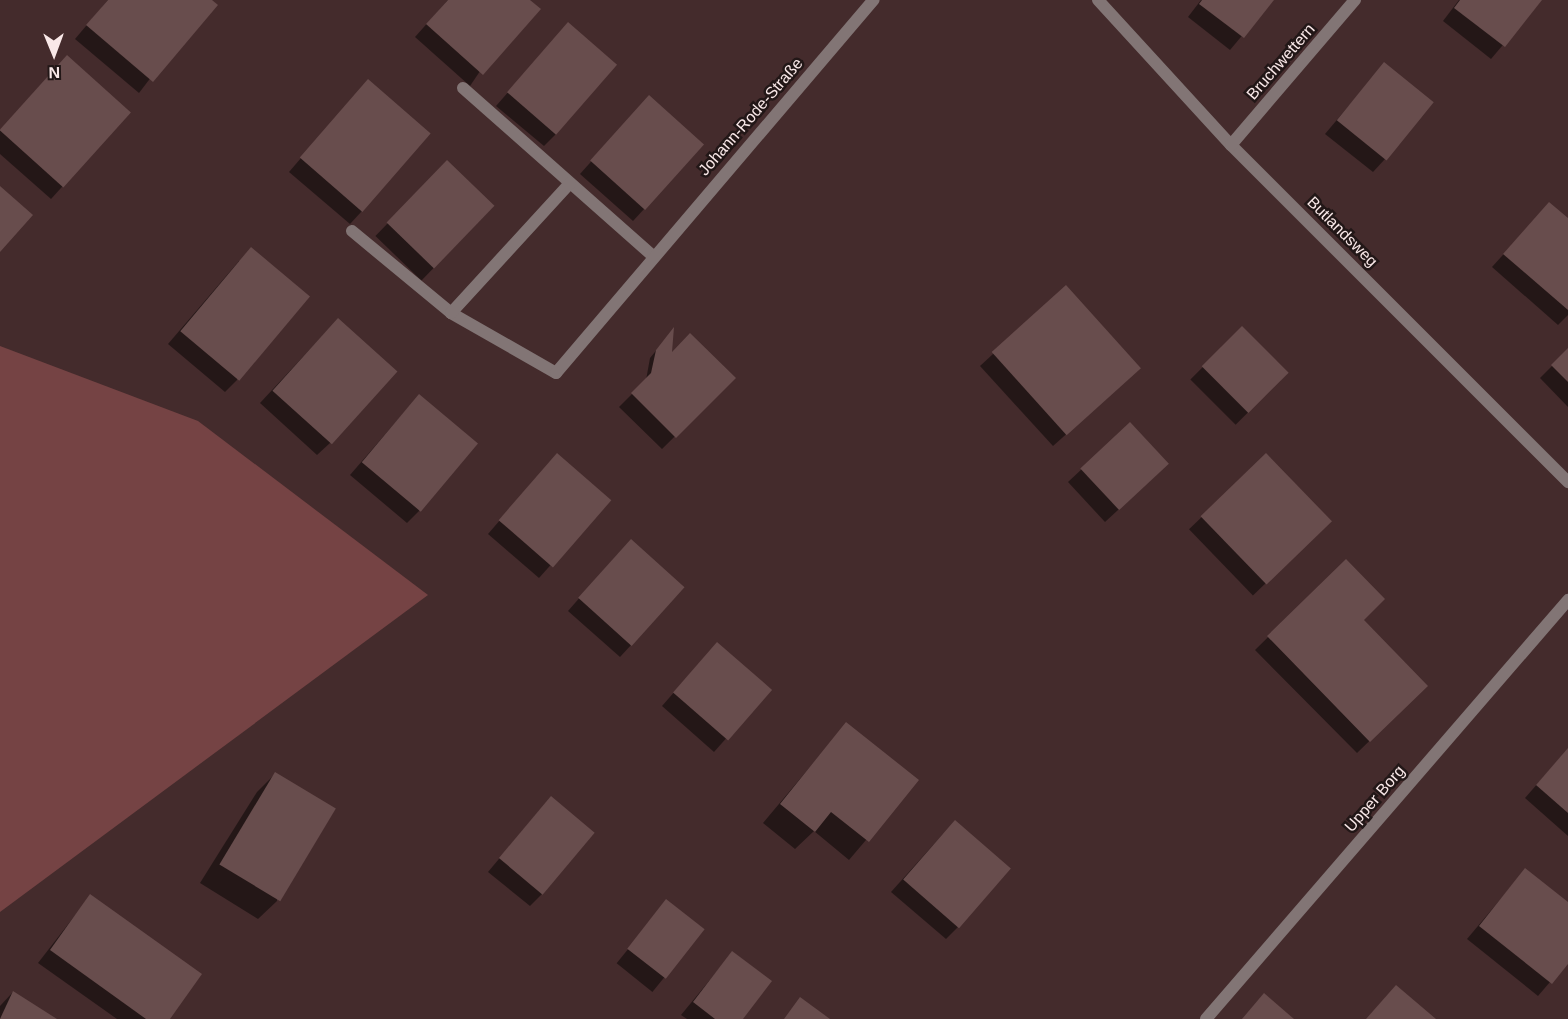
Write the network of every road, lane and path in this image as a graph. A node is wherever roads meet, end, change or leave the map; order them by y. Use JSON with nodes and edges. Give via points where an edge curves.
{"nodes":[{"id":1,"x":874,"y":0,"type":"edge"},
{"id":2,"x":1098,"y":0,"type":"edge"},
{"id":3,"x":1355,"y":0,"type":"edge"},
{"id":4,"x":463,"y":88,"type":"dead end"},
{"id":5,"x":1231,"y":145,"type":"junction"},
{"id":6,"x":570,"y":183,"type":"junction"},
{"id":7,"x":352,"y":231,"type":"dead end"},
{"id":8,"x":653,"y":256,"type":"junction"},
{"id":9,"x":451,"y":313,"type":"junction"},
{"id":10,"x":1568,"y":482,"type":"edge"},
{"id":11,"x":1568,"y":600,"type":"edge"},
{"id":12,"x":1206,"y":1019,"type":"edge"}],
"edges":[{"from":1,"to":8,"type":"street","name":"Johann-Rode-Straße"},
{"from":2,"to":5,"type":"street","name":"Butlandsweg"},
{"from":3,"to":5,"type":"street","name":"Bruchwettern"},
{"from":4,"to":6,"type":"street"},
{"from":5,"to":10,"type":"street","name":"Butlandsweg"},
{"from":6,"to":8,"type":"street"},
{"from":6,"to":9,"type":"street"},
{"from":7,"to":9,"type":"street","name":"Johann-Rode-Straße"},
{"from":8,"to":9,"type":"street","name":"Johann-Rode-Straße","via":[[556,373]]},
{"from":11,"to":12,"type":"street","name":"Upper Borg"}]}
